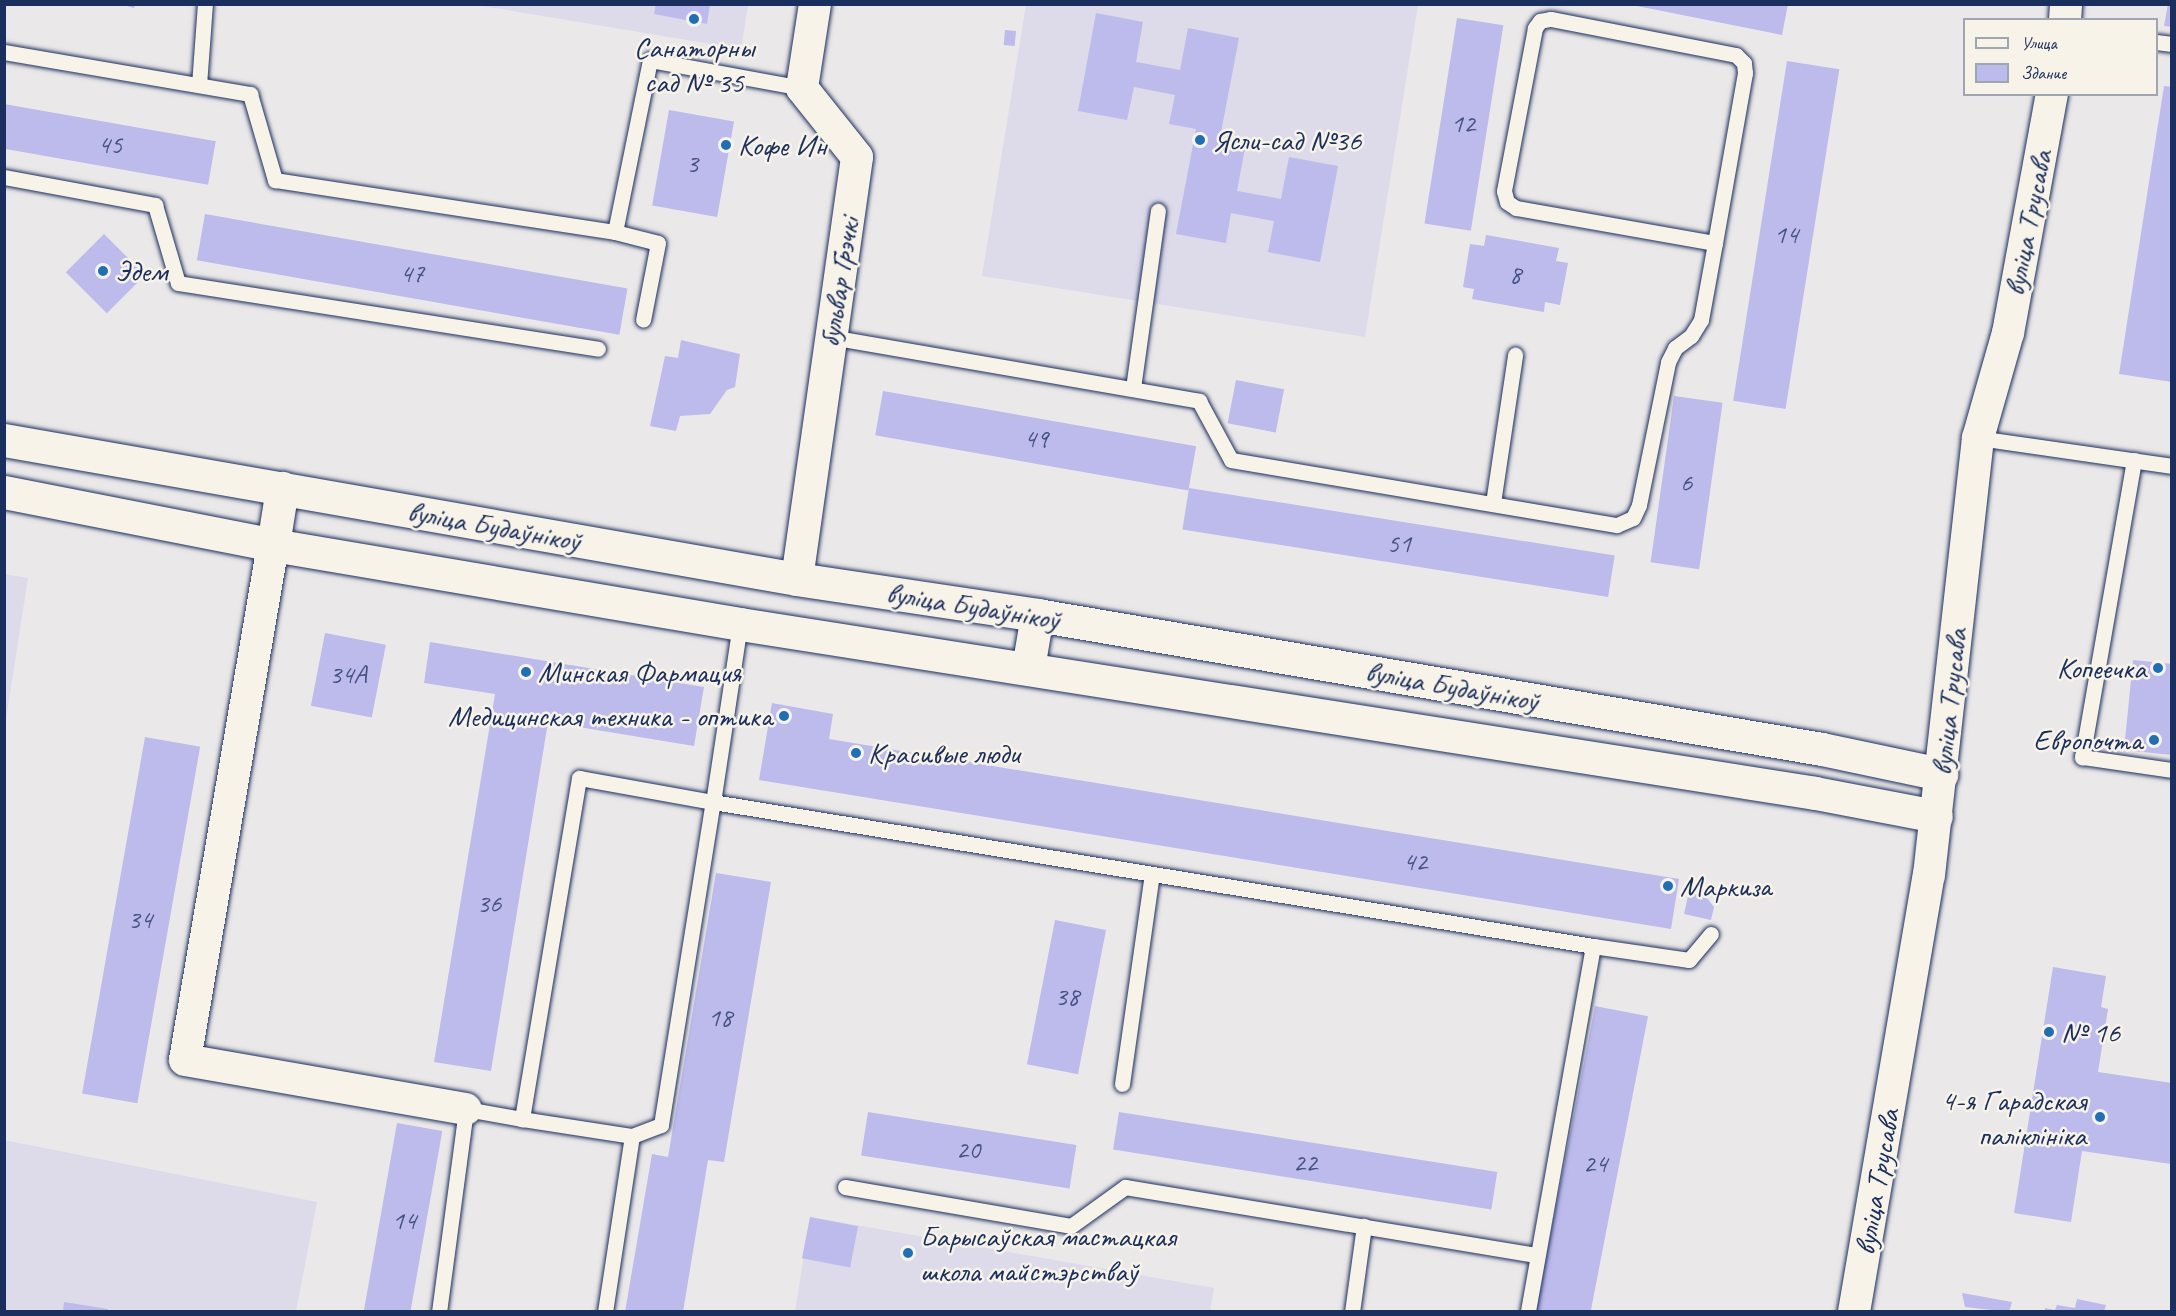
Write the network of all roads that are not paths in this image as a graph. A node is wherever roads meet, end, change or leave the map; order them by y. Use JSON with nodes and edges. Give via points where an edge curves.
{"nodes":[{"id":1,"x":205,"y":4,"type":"edge"},
{"id":2,"x":815,"y":4,"type":"edge"},
{"id":3,"x":4,"y":52,"type":"edge"},
{"id":4,"x":199,"y":85,"type":"junction"},
{"id":5,"x":802,"y":88,"type":"junction"},
{"id":6,"x":2052,"y":96,"type":"edge"},
{"id":7,"x":4,"y":177,"type":"edge"},
{"id":8,"x":1158,"y":211,"type":"dead end"},
{"id":9,"x":615,"y":232,"type":"junction"},
{"id":10,"x":1715,"y":243,"type":"junction"},
{"id":11,"x":643,"y":320,"type":"dead end"},
{"id":12,"x":830,"y":337,"type":"junction"},
{"id":13,"x":598,"y":349,"type":"dead end"},
{"id":14,"x":1515,"y":355,"type":"dead end"},
{"id":15,"x":1133,"y":388,"type":"junction"},
{"id":16,"x":1978,"y":438,"type":"junction"},
{"id":17,"x":4,"y":440,"type":"edge"},
{"id":18,"x":2134,"y":460,"type":"junction"},
{"id":19,"x":2172,"y":466,"type":"edge"},
{"id":20,"x":282,"y":488,"type":"junction"},
{"id":21,"x":4,"y":492,"type":"edge"},
{"id":22,"x":1493,"y":503,"type":"junction"},
{"id":23,"x":273,"y":546,"type":"junction"},
{"id":24,"x":797,"y":579,"type":"junction"},
{"id":25,"x":1037,"y":615,"type":"junction"},
{"id":26,"x":740,"y":624,"type":"junction"},
{"id":27,"x":1028,"y":668,"type":"junction"},
{"id":28,"x":2172,"y":770,"type":"edge"},
{"id":29,"x":1941,"y":774,"type":"junction"},
{"id":30,"x":713,"y":802,"type":"junction"},
{"id":31,"x":1936,"y":816,"type":"junction"},
{"id":32,"x":1152,"y":874,"type":"junction"},
{"id":33,"x":1711,"y":934,"type":"dead end"},
{"id":34,"x":1593,"y":946,"type":"junction"},
{"id":35,"x":1122,"y":1084,"type":"dead end"},
{"id":36,"x":466,"y":1109,"type":"junction"},
{"id":37,"x":522,"y":1119,"type":"junction"},
{"id":38,"x":632,"y":1136,"type":"junction"},
{"id":39,"x":845,"y":1186,"type":"dead end"},
{"id":40,"x":1364,"y":1226,"type":"junction"},
{"id":41,"x":1538,"y":1255,"type":"junction"},
{"id":42,"x":439,"y":1311,"type":"edge"},
{"id":43,"x":606,"y":1311,"type":"edge"},
{"id":44,"x":1352,"y":1311,"type":"edge"},
{"id":45,"x":1528,"y":1311,"type":"edge"},
{"id":46,"x":1854,"y":1311,"type":"edge"}],
"edges":[{"from":1,"to":4,"type":"lane"},
{"from":2,"to":5,"type":"street"},
{"from":3,"to":4,"type":"lane"},
{"from":4,"to":9,"type":"lane","via":[[250,94],[275,180]]},
{"from":5,"to":9,"type":"lane","via":[[650,60]]},
{"from":5,"to":12,"type":"street","name":"бульвар Грэчкі","via":[[857,157]]},
{"from":6,"to":16,"type":"street","name":"вуліца Трусава","via":[[2008,333]]},
{"from":7,"to":13,"type":"lane","via":[[155,205],[178,283]]},
{"from":8,"to":15,"type":"lane"},
{"from":9,"to":11,"type":"lane","via":[[658,243]]},
{"from":10,"to":10,"type":"lane","via":[[1744,63],[1736,55],[1550,19],[1540,21],[1534,28],[1504,191],[1507,202],[1516,208]]},
{"from":10,"to":22,"type":"lane","via":[[1701,320],[1675,348],[1668,362],[1633,518],[1617,525]]},
{"from":12,"to":15,"type":"lane"},
{"from":12,"to":24,"type":"street","name":"бульвар Грэчкі"},
{"from":14,"to":22,"type":"lane"},
{"from":15,"to":22,"type":"lane","via":[[1198,401],[1231,460]]},
{"from":16,"to":18,"type":"lane"},
{"from":16,"to":29,"type":"street","name":"вуліца Трусава"},
{"from":17,"to":20,"type":"street","name":"вуліца Будаўнікоў"},
{"from":18,"to":19,"type":"lane"},
{"from":18,"to":28,"type":"lane","via":[[2082,757]]},
{"from":20,"to":23,"type":"street"},
{"from":20,"to":24,"type":"street","name":"вуліца Будаўнікоў"},
{"from":21,"to":23,"type":"street","name":"вуліца Будаўнікоў"},
{"from":23,"to":26,"type":"street","name":"вуліца Будаўнікоў"},
{"from":23,"to":36,"type":"street","via":[[185,1060]]},
{"from":24,"to":25,"type":"street","name":"вуліца Будаўнікоў"},
{"from":25,"to":27,"type":"street"},
{"from":25,"to":29,"type":"street","name":"вуліца Будаўнікоў","via":[[1822,749]]},
{"from":26,"to":27,"type":"street","name":"вуліца Будаўнікоў"},
{"from":26,"to":30,"type":"lane"},
{"from":27,"to":31,"type":"street","name":"вуліца Будаўнікоў","via":[[1815,793]]},
{"from":29,"to":31,"type":"street","name":"вуліца Трусава"},
{"from":30,"to":32,"type":"lane"},
{"from":30,"to":37,"type":"lane","via":[[579,778]]},
{"from":30,"to":38,"type":"lane","via":[[661,1125]]},
{"from":31,"to":46,"type":"street","name":"вуліца Трусава"},
{"from":32,"to":34,"type":"lane"},
{"from":32,"to":35,"type":"lane"},
{"from":33,"to":34,"type":"lane","via":[[1689,960]]},
{"from":34,"to":41,"type":"lane"},
{"from":36,"to":37,"type":"lane"},
{"from":36,"to":42,"type":"lane"},
{"from":37,"to":38,"type":"lane"},
{"from":38,"to":43,"type":"lane"},
{"from":39,"to":40,"type":"lane","via":[[1071,1226],[1125,1187]]},
{"from":40,"to":41,"type":"lane"},
{"from":40,"to":44,"type":"lane"},
{"from":41,"to":45,"type":"lane"}]}
